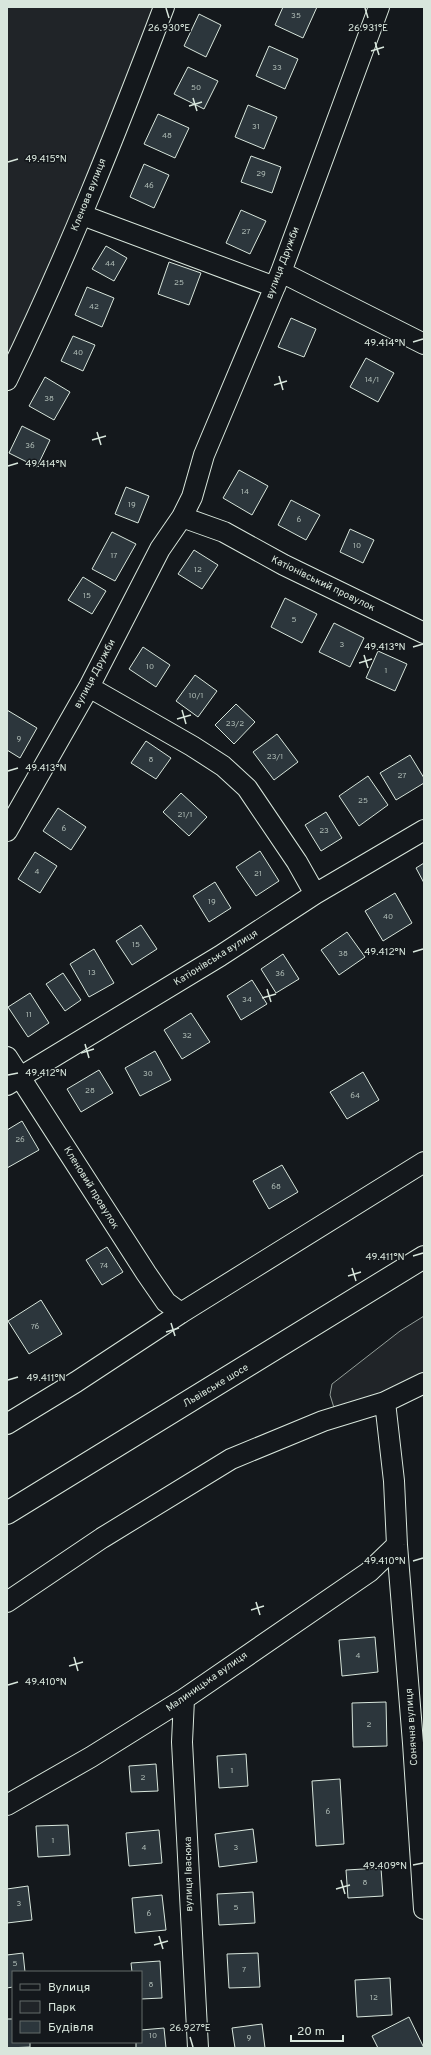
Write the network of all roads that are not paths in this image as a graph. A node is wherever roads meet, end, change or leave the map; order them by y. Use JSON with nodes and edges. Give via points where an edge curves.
{"nodes":[{"id":1,"x":164,"y":7,"type":"edge"},
{"id":2,"x":379,"y":7,"type":"edge"},
{"id":3,"x":82,"y":215,"type":"junction"},
{"id":4,"x":278,"y":279,"type":"junction"},
{"id":5,"x":424,"y":344,"type":"edge"},
{"id":6,"x":7,"y":380,"type":"edge"},
{"id":7,"x":182,"y":517,"type":"junction"},
{"id":8,"x":424,"y":633,"type":"edge"},
{"id":9,"x":89,"y":687,"type":"junction"},
{"id":10,"x":424,"y":830,"type":"edge"},
{"id":11,"x":7,"y":831,"type":"edge"},
{"id":12,"x":315,"y":894,"type":"junction"},
{"id":13,"x":7,"y":1058,"type":"edge"},
{"id":14,"x":13,"y":1082,"type":"edge"},
{"id":15,"x":424,"y":1162,"type":"edge"},
{"id":16,"x":424,"y":1257,"type":"edge"},
{"id":17,"x":182,"y":1313,"type":"junction"},
{"id":18,"x":424,"y":1383,"type":"edge"},
{"id":19,"x":385,"y":1402,"type":"junction"},
{"id":20,"x":7,"y":1424,"type":"edge"},
{"id":21,"x":7,"y":1513,"type":"edge"},
{"id":22,"x":396,"y":1545,"type":"junction"},
{"id":23,"x":7,"y":1602,"type":"edge"},
{"id":24,"x":184,"y":1699,"type":"junction"},
{"id":25,"x":7,"y":1805,"type":"edge"},
{"id":26,"x":424,"y":1909,"type":"edge"},
{"id":27,"x":198,"y":2048,"type":"edge"}],
"edges":[{"from":1,"to":3,"type":"street","name":"Кленова вулиця"},
{"from":2,"to":4,"type":"street","name":"вулиця Дружби"},
{"from":3,"to":4,"type":"street"},
{"from":3,"to":6,"type":"street","name":"Кленова вулиця"},
{"from":4,"to":5,"type":"street"},
{"from":4,"to":7,"type":"street","name":"вулиця Дружби","via":[[204,455],[192,497]]},
{"from":7,"to":8,"type":"street","name":"Катіонівський провулок","via":[[224,532],[284,565]]},
{"from":7,"to":9,"type":"street","name":"вулиця Дружби","via":[[160,549]]},
{"from":9,"to":11,"type":"street","name":"вулиця Дружби"},
{"from":9,"to":12,"type":"street","via":[[223,766],[247,788],[297,862]]},
{"from":10,"to":12,"type":"street","name":"Катіонівська вулиця"},
{"from":12,"to":14,"type":"street","name":"Катіонівська вулиця","via":[[220,956]]},
{"from":13,"to":14,"type":"street","name":"Кленовий провулок"},
{"from":14,"to":17,"type":"street","name":"Кленовий провулок","via":[[166,1302]]},
{"from":15,"to":17,"type":"street"},
{"from":16,"to":21,"type":"main road","name":"Львівське шосе"},
{"from":17,"to":20,"type":"street"},
{"from":18,"to":19,"type":"street"},
{"from":19,"to":22,"type":"street","name":"Сонячна вулиця","via":[[394,1480]]},
{"from":19,"to":23,"type":"street","via":[[323,1422],[231,1459],[102,1538]]},
{"from":22,"to":24,"type":"street","name":"Малиницька вулиця","via":[[368,1572]]},
{"from":22,"to":26,"type":"street","name":"Сонячна вулиця"},
{"from":24,"to":25,"type":"street","name":"Малиницька вулиця"},
{"from":24,"to":27,"type":"street","name":"вулиця Івасюка","via":[[182,1742]]}]}
